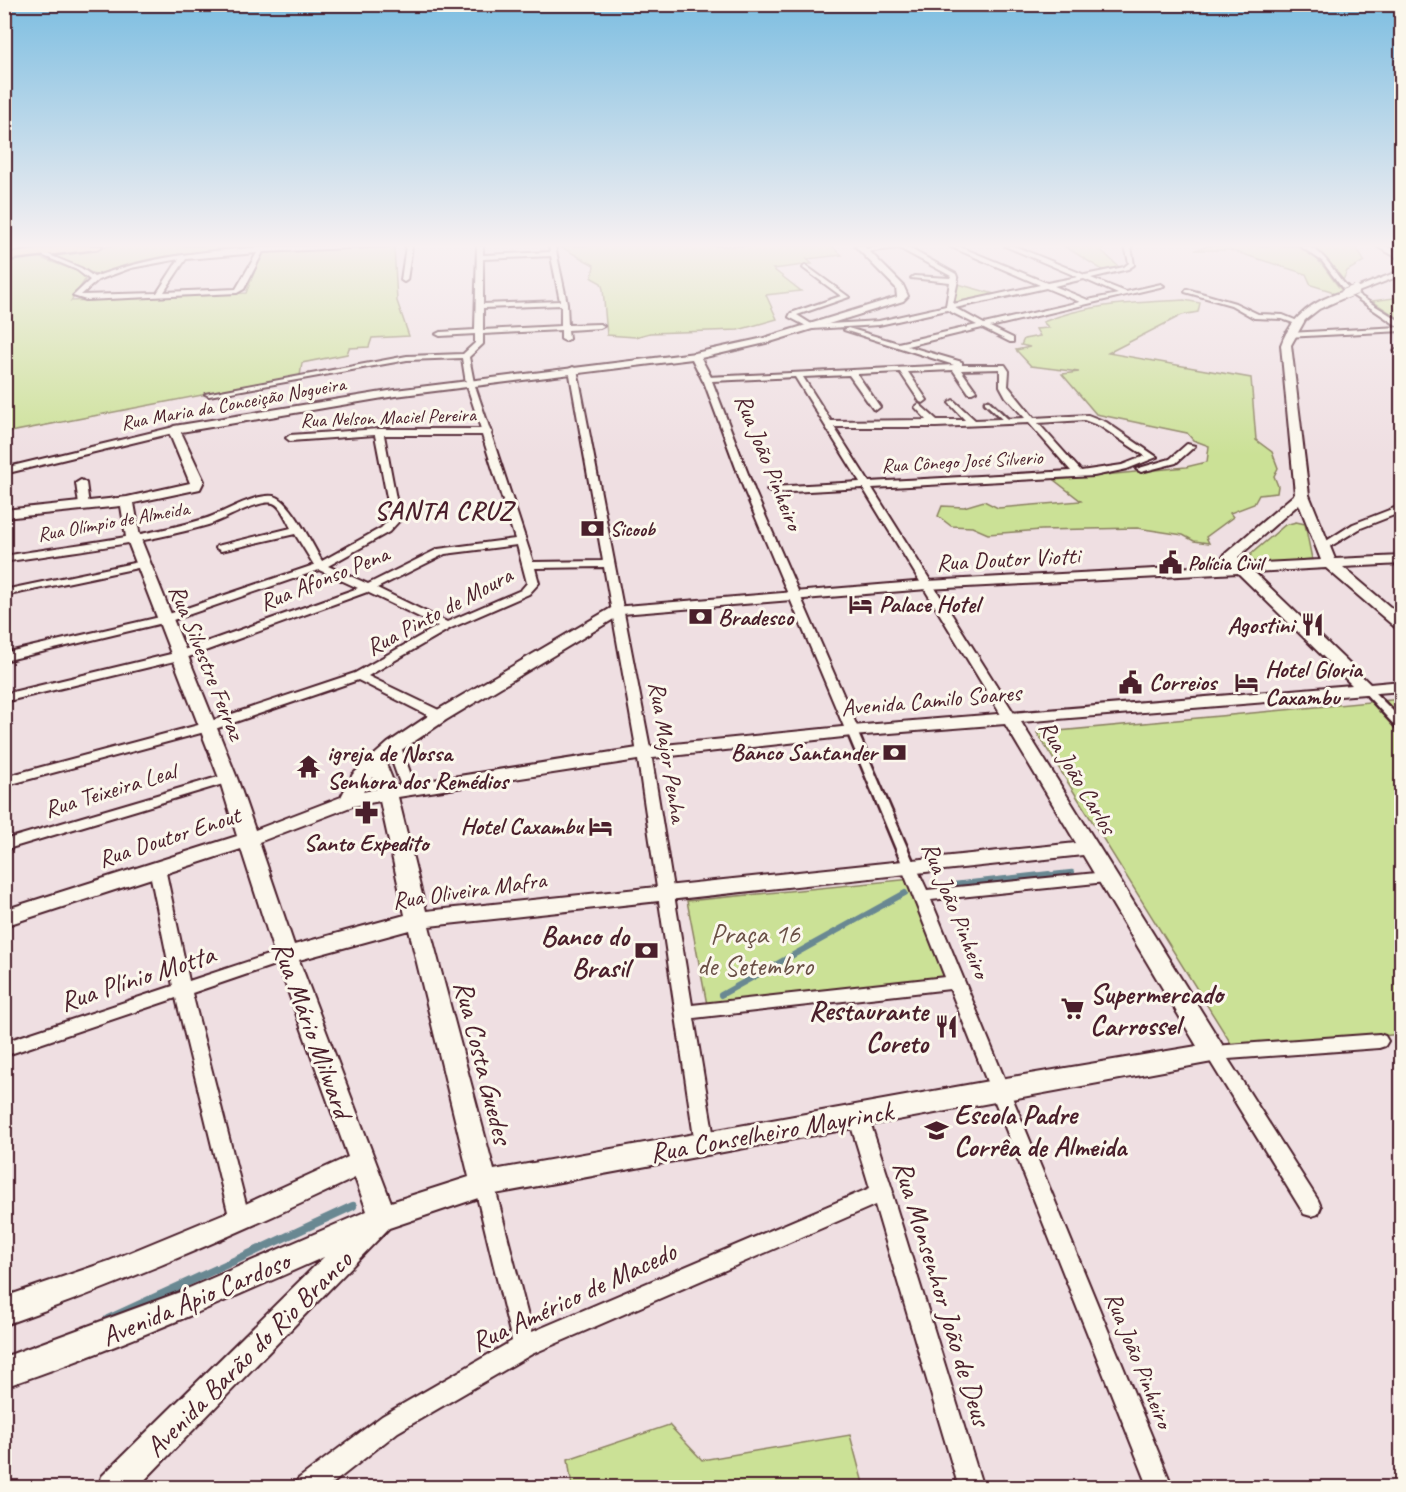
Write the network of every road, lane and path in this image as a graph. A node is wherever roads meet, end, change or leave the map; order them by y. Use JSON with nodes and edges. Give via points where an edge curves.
{"nodes":[{"id":1,"x":480,"y":316,"type":"edge"},
{"id":2,"x":566,"y":316,"type":"edge"},
{"id":3,"x":795,"y":316,"type":"edge"},
{"id":4,"x":849,"y":316,"type":"edge"},
{"id":5,"x":913,"y":316,"type":"edge"},
{"id":6,"x":962,"y":316,"type":"edge"},
{"id":7,"x":1023,"y":316,"type":"edge"},
{"id":8,"x":1256,"y":316,"type":"edge"},
{"id":9,"x":1303,"y":316,"type":"edge"},
{"id":10,"x":1384,"y":316,"type":"edge"},
{"id":11,"x":1296,"y":322,"type":"junction"},
{"id":12,"x":979,"y":325,"type":"junction"},
{"id":13,"x":600,"y":326,"type":"dead end"},
{"id":14,"x":836,"y":326,"type":"junction"},
{"id":15,"x":812,"y":327,"type":"junction"},
{"id":16,"x":567,"y":328,"type":"junction"},
{"id":17,"x":1401,"y":328,"type":"edge"},
{"id":18,"x":480,"y":332,"type":"junction"},
{"id":19,"x":440,"y":334,"type":"dead end"},
{"id":20,"x":1289,"y":335,"type":"junction"},
{"id":21,"x":565,"y":339,"type":"dead end"},
{"id":22,"x":1010,"y":340,"type":"dead end"},
{"id":23,"x":899,"y":345,"type":"junction"},
{"id":24,"x":465,"y":356,"type":"junction"},
{"id":25,"x":695,"y":356,"type":"junction"},
{"id":26,"x":955,"y":367,"type":"junction"},
{"id":27,"x":967,"y":367,"type":"junction"},
{"id":28,"x":573,"y":369,"type":"junction"},
{"id":29,"x":903,"y":370,"type":"junction"},
{"id":30,"x":852,"y":373,"type":"junction"},
{"id":31,"x":798,"y":375,"type":"junction"},
{"id":32,"x":707,"y":379,"type":"junction"},
{"id":33,"x":470,"y":383,"type":"junction"},
{"id":34,"x":972,"y":392,"type":"dead end"},
{"id":35,"x":209,"y":394,"type":"dead end"},
{"id":36,"x":987,"y":402,"type":"dead end"},
{"id":37,"x":953,"y":403,"type":"dead end"},
{"id":38,"x":876,"y":407,"type":"dead end"},
{"id":39,"x":1032,"y":421,"type":"junction"},
{"id":40,"x":1008,"y":422,"type":"junction"},
{"id":41,"x":974,"y":423,"type":"junction"},
{"id":42,"x":828,"y":424,"type":"junction"},
{"id":43,"x":936,"y":424,"type":"junction"},
{"id":44,"x":174,"y":430,"type":"junction"},
{"id":45,"x":379,"y":432,"type":"junction"},
{"id":46,"x":488,"y":432,"type":"junction"},
{"id":47,"x":290,"y":438,"type":"dead end"},
{"id":48,"x":1190,"y":446,"type":"dead end"},
{"id":49,"x":1124,"y":467,"type":"junction"},
{"id":50,"x":4,"y":471,"type":"edge"},
{"id":51,"x":1078,"y":473,"type":"junction"},
{"id":52,"x":81,"y":483,"type":"dead end"},
{"id":53,"x":866,"y":485,"type":"junction"},
{"id":54,"x":772,"y":490,"type":"dead end"},
{"id":55,"x":1302,"y":495,"type":"junction"},
{"id":56,"x":127,"y":501,"type":"junction"},
{"id":57,"x":84,"y":505,"type":"junction"},
{"id":58,"x":1401,"y":508,"type":"edge"},
{"id":59,"x":4,"y":514,"type":"edge"},
{"id":60,"x":1281,"y":514,"type":"junction"},
{"id":61,"x":1312,"y":521,"type":"junction"},
{"id":62,"x":297,"y":530,"type":"junction"},
{"id":63,"x":133,"y":537,"type":"junction"},
{"id":64,"x":522,"y":541,"type":"junction"},
{"id":65,"x":1322,"y":547,"type":"junction"},
{"id":66,"x":221,"y":548,"type":"dead end"},
{"id":67,"x":4,"y":559,"type":"edge"},
{"id":68,"x":1401,"y":560,"type":"edge"},
{"id":69,"x":1236,"y":563,"type":"junction"},
{"id":70,"x":143,"y":564,"type":"junction"},
{"id":71,"x":609,"y":564,"type":"junction"},
{"id":72,"x":1330,"y":564,"type":"junction"},
{"id":73,"x":529,"y":565,"type":"junction"},
{"id":74,"x":320,"y":566,"type":"junction"},
{"id":75,"x":927,"y":585,"type":"junction"},
{"id":76,"x":369,"y":588,"type":"junction"},
{"id":77,"x":4,"y":593,"type":"edge"},
{"id":78,"x":796,"y":596,"type":"junction"},
{"id":79,"x":618,"y":610,"type":"junction"},
{"id":80,"x":164,"y":620,"type":"junction"},
{"id":81,"x":1399,"y":620,"type":"edge"},
{"id":82,"x":447,"y":626,"type":"junction"},
{"id":83,"x":179,"y":656,"type":"junction"},
{"id":84,"x":4,"y":657,"type":"edge"},
{"id":85,"x":359,"y":676,"type":"junction"},
{"id":86,"x":1401,"y":686,"type":"edge"},
{"id":87,"x":1366,"y":689,"type":"junction"},
{"id":88,"x":4,"y":698,"type":"edge"},
{"id":89,"x":440,"y":716,"type":"junction"},
{"id":90,"x":1010,"y":718,"type":"junction"},
{"id":91,"x":1401,"y":727,"type":"edge"},
{"id":92,"x":207,"y":728,"type":"junction"},
{"id":93,"x":852,"y":731,"type":"junction"},
{"id":94,"x":393,"y":747,"type":"junction"},
{"id":95,"x":644,"y":753,"type":"junction"},
{"id":96,"x":376,"y":761,"type":"junction"},
{"id":97,"x":228,"y":778,"type":"junction"},
{"id":98,"x":4,"y":782,"type":"edge"},
{"id":99,"x":399,"y":791,"type":"junction"},
{"id":100,"x":349,"y":801,"type":"junction"},
{"id":101,"x":249,"y":838,"type":"junction"},
{"id":102,"x":4,"y":845,"type":"edge"},
{"id":103,"x":1089,"y":848,"type":"junction"},
{"id":104,"x":909,"y":866,"type":"junction"},
{"id":105,"x":157,"y":868,"type":"junction"},
{"id":106,"x":1106,"y":877,"type":"junction"},
{"id":107,"x":664,"y":892,"type":"junction"},
{"id":108,"x":921,"y":896,"type":"junction"},
{"id":109,"x":4,"y":918,"type":"edge"},
{"id":110,"x":417,"y":920,"type":"junction"},
{"id":111,"x":286,"y":956,"type":"junction"},
{"id":112,"x":957,"y":982,"type":"junction"},
{"id":113,"x":183,"y":992,"type":"junction"},
{"id":114,"x":686,"y":1012,"type":"junction"},
{"id":115,"x":1379,"y":1041,"type":"dead end"},
{"id":116,"x":4,"y":1049,"type":"edge"},
{"id":117,"x":1214,"y":1053,"type":"junction"},
{"id":118,"x":1000,"y":1089,"type":"junction"},
{"id":119,"x":858,"y":1116,"type":"junction"},
{"id":120,"x":705,"y":1143,"type":"junction"},
{"id":121,"x":361,"y":1163,"type":"junction"},
{"id":122,"x":484,"y":1184,"type":"junction"},
{"id":123,"x":883,"y":1192,"type":"junction"},
{"id":124,"x":1311,"y":1207,"type":"dead end"},
{"id":125,"x":382,"y":1217,"type":"junction"},
{"id":126,"x":240,"y":1220,"type":"junction"},
{"id":127,"x":4,"y":1311,"type":"edge"},
{"id":128,"x":524,"y":1346,"type":"junction"},
{"id":129,"x":4,"y":1372,"type":"edge"},
{"id":130,"x":114,"y":1488,"type":"edge"},
{"id":131,"x":307,"y":1488,"type":"edge"},
{"id":132,"x":971,"y":1488,"type":"edge"},
{"id":133,"x":1161,"y":1488,"type":"edge"}],
"edges":[{"from":1,"to":18,"type":"street"},
{"from":2,"to":16,"type":"street"},
{"from":3,"to":15,"type":"street"},
{"from":4,"to":15,"type":"street","name":"Rua Maria da Conceição Nogueira"},
{"from":5,"to":14,"type":"street"},
{"from":6,"to":12,"type":"street"},
{"from":7,"to":12,"type":"street"},
{"from":8,"to":11,"type":"street"},
{"from":9,"to":11,"type":"street"},
{"from":10,"to":17,"type":"street"},
{"from":11,"to":20,"type":"street"},
{"from":12,"to":22,"type":"street"},
{"from":12,"to":23,"type":"street"},
{"from":13,"to":16,"type":"street"},
{"from":14,"to":15,"type":"street"},
{"from":14,"to":23,"type":"street"},
{"from":15,"to":25,"type":"street","name":"Rua Maria da Conceição Nogueira"},
{"from":16,"to":18,"type":"street"},
{"from":16,"to":21,"type":"street"},
{"from":17,"to":20,"type":"street"},
{"from":18,"to":19,"type":"street"},
{"from":18,"to":24,"type":"street","via":[[478,348]]},
{"from":20,"to":55,"type":"street","via":[[1287,369]]},
{"from":23,"to":27,"type":"street"},
{"from":24,"to":33,"type":"street","name":"Rua Pinto de Moura"},
{"from":24,"to":35,"type":"street","via":[[407,358]]},
{"from":25,"to":28,"type":"street","name":"Rua Maria da Conceição Nogueira"},
{"from":25,"to":32,"type":"street","name":"Rua João Pinheiro"},
{"from":26,"to":27,"type":"street"},
{"from":26,"to":29,"type":"street"},
{"from":26,"to":34,"type":"street"},
{"from":27,"to":39,"type":"street","via":[[1004,369],[1004,386]]},
{"from":28,"to":33,"type":"street","name":"Rua Maria da Conceição Nogueira"},
{"from":28,"to":71,"type":"street","name":"Rua Major Penha"},
{"from":29,"to":30,"type":"street"},
{"from":29,"to":43,"type":"street"},
{"from":30,"to":31,"type":"street"},
{"from":30,"to":38,"type":"street"},
{"from":31,"to":32,"type":"street"},
{"from":31,"to":42,"type":"street","name":"Rua João Carlos"},
{"from":32,"to":78,"type":"street","name":"Rua João Pinheiro","via":[[750,492]]},
{"from":33,"to":44,"type":"street","name":"Rua Maria da Conceição Nogueira"},
{"from":33,"to":46,"type":"street","name":"Rua Pinto de Moura"},
{"from":36,"to":40,"type":"street"},
{"from":37,"to":41,"type":"street"},
{"from":39,"to":40,"type":"street"},
{"from":39,"to":49,"type":"street","name":"Rua Cônego José Silverio","via":[[1089,417],[1149,452],[1151,459]]},
{"from":39,"to":51,"type":"street"},
{"from":40,"to":41,"type":"street"},
{"from":41,"to":43,"type":"street"},
{"from":42,"to":43,"type":"street"},
{"from":42,"to":53,"type":"street","name":"Rua João Carlos"},
{"from":44,"to":50,"type":"street","name":"Rua Maria da Conceição Nogueira"},
{"from":44,"to":56,"type":"street","via":[[198,481],[195,486]]},
{"from":45,"to":46,"type":"street","name":"Rua Nelson Maciel Pereira"},
{"from":45,"to":47,"type":"street","name":"Rua Nelson Maciel Pereira"},
{"from":45,"to":74,"type":"street","via":[[395,520],[385,530]]},
{"from":46,"to":64,"type":"street","name":"Rua Pinto de Moura"},
{"from":48,"to":49,"type":"street","via":[[1167,463]]},
{"from":49,"to":51,"type":"street","name":"Rua Cônego José Silverio"},
{"from":51,"to":53,"type":"street","name":"Rua Cônego José Silverio"},
{"from":52,"to":57,"type":"street"},
{"from":53,"to":54,"type":"street","name":"Rua Cônego José Silverio"},
{"from":53,"to":75,"type":"street","name":"Rua João Carlos"},
{"from":55,"to":60,"type":"street"},
{"from":55,"to":61,"type":"street"},
{"from":56,"to":57,"type":"street"},
{"from":56,"to":63,"type":"street","name":"Rua Silvestre Ferraz"},
{"from":57,"to":59,"type":"street"},
{"from":58,"to":65,"type":"street","via":[[1357,526]]},
{"from":60,"to":61,"type":"street"},
{"from":60,"to":69,"type":"street"},
{"from":61,"to":65,"type":"street"},
{"from":62,"to":63,"type":"street","name":"Rua Olímpio de Almeida","via":[[281,503],[273,499],[260,500],[199,525]]},
{"from":62,"to":66,"type":"street"},
{"from":62,"to":74,"type":"street"},
{"from":63,"to":67,"type":"street","name":"Rua Olímpio de Almeida"},
{"from":63,"to":70,"type":"street","name":"Rua Silvestre Ferraz"},
{"from":64,"to":73,"type":"street","name":"Rua Pinto de Moura"},
{"from":64,"to":76,"type":"street","name":"Rua Afonso Pena","via":[[442,551]]},
{"from":65,"to":72,"type":"street"},
{"from":68,"to":72,"type":"street","name":"Rua Doutor Viotti"},
{"from":69,"to":72,"type":"street","name":"Rua Doutor Viotti"},
{"from":69,"to":75,"type":"street","name":"Rua Doutor Viotti","via":[[1218,570]]},
{"from":69,"to":87,"type":"street"},
{"from":70,"to":77,"type":"street"},
{"from":70,"to":80,"type":"street","name":"Rua Silvestre Ferraz"},
{"from":71,"to":73,"type":"street"},
{"from":71,"to":79,"type":"street","name":"Rua Major Penha"},
{"from":72,"to":81,"type":"street"},
{"from":73,"to":82,"type":"street","name":"Rua Pinto de Moura","via":[[532,583],[525,592]]},
{"from":74,"to":76,"type":"street"},
{"from":74,"to":80,"type":"street"},
{"from":75,"to":78,"type":"street","name":"Rua Doutor Viotti"},
{"from":75,"to":90,"type":"street","name":"Rua João Carlos"},
{"from":76,"to":82,"type":"street"},
{"from":76,"to":83,"type":"street","name":"Rua Afonso Pena"},
{"from":78,"to":79,"type":"street","name":"Rua Doutor Viotti"},
{"from":78,"to":93,"type":"street","name":"Rua João Pinheiro"},
{"from":79,"to":89,"type":"street"},
{"from":79,"to":95,"type":"street","name":"Rua Major Penha"},
{"from":80,"to":83,"type":"street","name":"Rua Silvestre Ferraz"},
{"from":80,"to":84,"type":"street"},
{"from":82,"to":85,"type":"street","name":"Rua Pinto de Moura"},
{"from":83,"to":88,"type":"street","name":"Rua Afonso Pena"},
{"from":83,"to":92,"type":"street","name":"Rua Silvestre Ferraz"},
{"from":85,"to":89,"type":"street"},
{"from":85,"to":92,"type":"street","name":"Rua Pinto de Moura"},
{"from":86,"to":87,"type":"street","name":"Avenida Camilo Soares"},
{"from":87,"to":90,"type":"street","name":"Avenida Camilo Soares"},
{"from":87,"to":91,"type":"street"},
{"from":89,"to":94,"type":"street"},
{"from":90,"to":93,"type":"street","name":"Avenida Camilo Soares"},
{"from":90,"to":103,"type":"street","name":"Rua João Carlos"},
{"from":92,"to":97,"type":"street","name":"Rua Silvestre Ferraz"},
{"from":92,"to":98,"type":"street","name":"Rua Pinto de Moura"},
{"from":93,"to":95,"type":"street","name":"Avenida Camilo Soares"},
{"from":93,"to":104,"type":"street","name":"Rua João Pinheiro"},
{"from":94,"to":96,"type":"street"},
{"from":94,"to":99,"type":"street"},
{"from":95,"to":99,"type":"street","name":"Avenida Camilo Soares"},
{"from":95,"to":107,"type":"street","name":"Rua Major Penha"},
{"from":96,"to":99,"type":"street","name":"Rua Costa Guedes"},
{"from":96,"to":100,"type":"street","via":[[360,778]]},
{"from":97,"to":101,"type":"street","name":"Rua Silvestre Ferraz"},
{"from":97,"to":102,"type":"street","name":"Rua Teixeira Leal"},
{"from":99,"to":100,"type":"street","name":"Rua Doutor Enout"},
{"from":99,"to":110,"type":"street","name":"Rua Costa Guedes"},
{"from":100,"to":101,"type":"street","name":"Rua Doutor Enout"},
{"from":101,"to":105,"type":"street","name":"Rua Doutor Enout"},
{"from":101,"to":111,"type":"street","name":"Rua Mário Milward"},
{"from":103,"to":104,"type":"street","name":"Rua Oliveira Mafra"},
{"from":103,"to":106,"type":"street","name":"Rua João Carlos"},
{"from":104,"to":107,"type":"street","name":"Rua Oliveira Mafra"},
{"from":104,"to":108,"type":"street","name":"Rua João Pinheiro"},
{"from":105,"to":109,"type":"street","name":"Rua Doutor Enout"},
{"from":105,"to":113,"type":"street"},
{"from":106,"to":108,"type":"street"},
{"from":106,"to":117,"type":"street","name":"Rua João Carlos"},
{"from":107,"to":110,"type":"street","name":"Rua Oliveira Mafra"},
{"from":107,"to":114,"type":"street","name":"Rua Major Penha"},
{"from":108,"to":112,"type":"street","name":"Rua João Pinheiro"},
{"from":110,"to":111,"type":"street","name":"Rua Oliveira Mafra"},
{"from":110,"to":122,"type":"street","name":"Rua Costa Guedes"},
{"from":111,"to":113,"type":"street","name":"Rua Plínio Motta"},
{"from":111,"to":121,"type":"street","name":"Rua Mário Milward"},
{"from":112,"to":114,"type":"street"},
{"from":112,"to":118,"type":"street","name":"Rua João Pinheiro"},
{"from":113,"to":116,"type":"street","name":"Rua Plínio Motta"},
{"from":113,"to":126,"type":"street"},
{"from":114,"to":120,"type":"street","name":"Rua Major Penha"},
{"from":115,"to":117,"type":"street","name":"Rua Conselheiro Mayrinck"},
{"from":117,"to":118,"type":"street","name":"Rua Conselheiro Mayrinck"},
{"from":117,"to":124,"type":"street","name":"Rua João Carlos"},
{"from":118,"to":119,"type":"street","name":"Rua Conselheiro Mayrinck"},
{"from":118,"to":133,"type":"street","name":"Rua João Pinheiro"},
{"from":119,"to":120,"type":"street","name":"Rua Conselheiro Mayrinck"},
{"from":119,"to":123,"type":"street","name":"Rua Monsenhor João de Deus"},
{"from":120,"to":122,"type":"street","name":"Rua Conselheiro Mayrinck"},
{"from":121,"to":125,"type":"street","name":"Rua Mário Milward"},
{"from":121,"to":126,"type":"street"},
{"from":122,"to":125,"type":"street","name":"Rua Conselheiro Mayrinck"},
{"from":122,"to":128,"type":"street","name":"Rua Costa Guedes"},
{"from":123,"to":128,"type":"street","name":"Rua Américo de Macedo"},
{"from":123,"to":132,"type":"street","name":"Rua Monsenhor João de Deus"},
{"from":125,"to":129,"type":"street","name":"Avenida Ápio Cardoso","via":[[187,1304]]},
{"from":125,"to":130,"type":"street","name":"Avenida Barão do Rio Branco"},
{"from":126,"to":127,"type":"street","via":[[111,1274]]},
{"from":128,"to":131,"type":"street","name":"Rua Américo de Macedo","via":[[390,1424]]}]}
